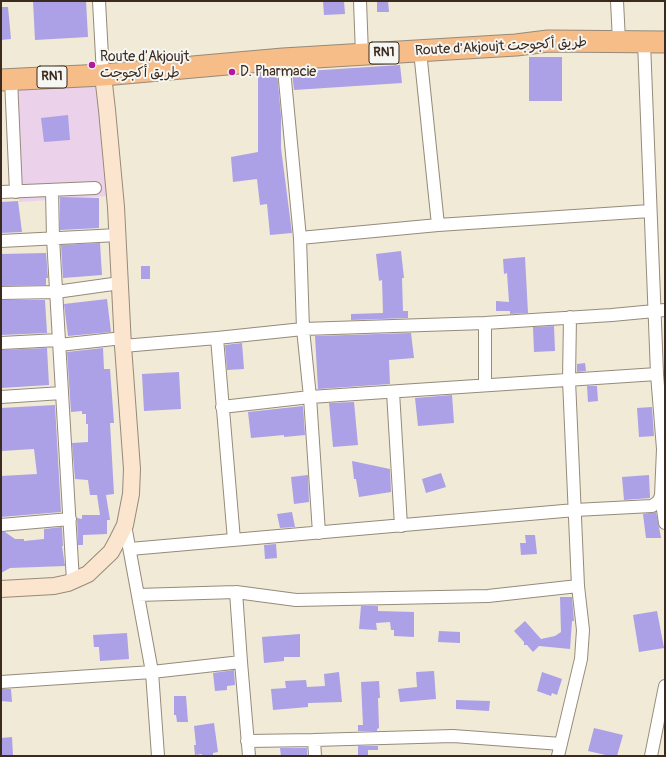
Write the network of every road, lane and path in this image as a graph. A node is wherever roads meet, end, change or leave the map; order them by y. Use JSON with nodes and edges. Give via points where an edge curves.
{"nodes":[{"id":1,"x":99,"y":1,"type":"edge"},
{"id":2,"x":360,"y":1,"type":"edge"},
{"id":3,"x":617,"y":1,"type":"edge"},
{"id":4,"x":619,"y":41,"type":"junction"},
{"id":5,"x":644,"y":42,"type":"junction"},
{"id":6,"x":665,"y":42,"type":"edge"},
{"id":7,"x":420,"y":51,"type":"junction"},
{"id":8,"x":362,"y":54,"type":"junction"},
{"id":9,"x":283,"y":59,"type":"junction"},
{"id":10,"x":103,"y":75,"type":"junction"},
{"id":11,"x":6,"y":80,"type":"edge"},
{"id":12,"x":95,"y":188,"type":"dead end"},
{"id":13,"x":52,"y":190,"type":"junction"},
{"id":14,"x":1,"y":192,"type":"edge"},
{"id":15,"x":16,"y":192,"type":"junction"},
{"id":16,"x":650,"y":211,"type":"junction"},
{"id":17,"x":438,"y":225,"type":"junction"},
{"id":18,"x":118,"y":235,"type":"junction"},
{"id":19,"x":53,"y":238,"type":"junction"},
{"id":20,"x":300,"y":238,"type":"junction"},
{"id":21,"x":1,"y":241,"type":"edge"},
{"id":22,"x":120,"y":283,"type":"junction"},
{"id":23,"x":56,"y":292,"type":"junction"},
{"id":24,"x":1,"y":293,"type":"edge"},
{"id":25,"x":660,"y":311,"type":"edge"},
{"id":26,"x":570,"y":317,"type":"junction"},
{"id":27,"x":485,"y":323,"type":"junction"},
{"id":28,"x":303,"y":329,"type":"junction"},
{"id":29,"x":217,"y":338,"type":"junction"},
{"id":30,"x":123,"y":342,"type":"junction"},
{"id":31,"x":1,"y":343,"type":"edge"},
{"id":32,"x":59,"y":343,"type":"junction"},
{"id":33,"x":660,"y":378,"type":"edge"},
{"id":34,"x":570,"y":380,"type":"junction"},
{"id":35,"x":485,"y":385,"type":"junction"},
{"id":36,"x":393,"y":392,"type":"junction"},
{"id":37,"x":62,"y":393,"type":"junction"},
{"id":38,"x":1,"y":397,"type":"edge"},
{"id":39,"x":310,"y":397,"type":"junction"},
{"id":40,"x":222,"y":408,"type":"junction"},
{"id":41,"x":662,"y":496,"type":"junction"},
{"id":42,"x":575,"y":510,"type":"junction"},
{"id":43,"x":70,"y":519,"type":"junction"},
{"id":44,"x":665,"y":523,"type":"edge"},
{"id":45,"x":1,"y":525,"type":"edge"},
{"id":46,"x":125,"y":525,"type":"junction"},
{"id":47,"x":401,"y":526,"type":"junction"},
{"id":48,"x":319,"y":533,"type":"junction"},
{"id":49,"x":234,"y":540,"type":"junction"},
{"id":50,"x":130,"y":549,"type":"junction"},
{"id":51,"x":74,"y":581,"type":"junction"},
{"id":52,"x":578,"y":586,"type":"junction"},
{"id":53,"x":1,"y":590,"type":"edge"},
{"id":54,"x":236,"y":592,"type":"junction"},
{"id":55,"x":138,"y":595,"type":"junction"},
{"id":56,"x":241,"y":662,"type":"junction"},
{"id":57,"x":152,"y":672,"type":"junction"},
{"id":58,"x":1,"y":682,"type":"edge"},
{"id":59,"x":665,"y":686,"type":"edge"},
{"id":60,"x":314,"y":740,"type":"junction"},
{"id":61,"x":247,"y":741,"type":"junction"},
{"id":62,"x":561,"y":744,"type":"junction"},
{"id":63,"x":158,"y":756,"type":"edge"},
{"id":64,"x":248,"y":756,"type":"edge"},
{"id":65,"x":315,"y":756,"type":"edge"},
{"id":66,"x":558,"y":756,"type":"edge"},
{"id":67,"x":651,"y":756,"type":"edge"}],
"edges":[{"from":1,"to":10,"type":"street"},
{"from":2,"to":8,"type":"street"},
{"from":3,"to":4,"type":"street"},
{"from":4,"to":5,"type":"highway","name":"Route d'Akjoujt طريق أكجوجت","number":"RN1"},
{"from":4,"to":7,"type":"highway","name":"Route d'Akjoujt طريق أكجوجت","number":"RN1","via":[[548,41]]},
{"from":5,"to":6,"type":"highway","name":"Route d'Akjoujt طريق أكجوجت","number":"RN1"},
{"from":5,"to":16,"type":"street"},
{"from":7,"to":8,"type":"highway","name":"Route d'Akjoujt طريق أكجوجت","number":"RN1"},
{"from":7,"to":17,"type":"street"},
{"from":8,"to":9,"type":"highway","name":"Route d'Akjoujt طريق أكجوجت","number":"RN1"},
{"from":9,"to":10,"type":"highway","name":"Route d'Akjoujt طريق أكجوجت","number":"RN1"},
{"from":9,"to":20,"type":"street"},
{"from":10,"to":11,"type":"highway","name":"Route d'Akjoujt طريق أكجوجت","number":"RN1"},
{"from":10,"to":18,"type":"street"},
{"from":11,"to":15,"type":"street"},
{"from":12,"to":13,"type":"street"},
{"from":13,"to":15,"type":"street"},
{"from":13,"to":19,"type":"street"},
{"from":14,"to":15,"type":"street"},
{"from":16,"to":17,"type":"street"},
{"from":16,"to":25,"type":"street"},
{"from":17,"to":20,"type":"street"},
{"from":18,"to":19,"type":"street"},
{"from":18,"to":22,"type":"street"},
{"from":19,"to":21,"type":"street"},
{"from":19,"to":23,"type":"street"},
{"from":20,"to":28,"type":"street"},
{"from":22,"to":23,"type":"street"},
{"from":22,"to":30,"type":"street"},
{"from":23,"to":24,"type":"street"},
{"from":23,"to":32,"type":"street"},
{"from":25,"to":26,"type":"street"},
{"from":25,"to":33,"type":"street"},
{"from":26,"to":27,"type":"street"},
{"from":26,"to":34,"type":"street"},
{"from":27,"to":28,"type":"street"},
{"from":27,"to":35,"type":"street"},
{"from":28,"to":29,"type":"street"},
{"from":28,"to":39,"type":"street"},
{"from":29,"to":30,"type":"street"},
{"from":29,"to":40,"type":"street"},
{"from":30,"to":32,"type":"street"},
{"from":30,"to":46,"type":"street","via":[[132,469],[131,494]]},
{"from":31,"to":32,"type":"street"},
{"from":32,"to":37,"type":"street"},
{"from":33,"to":34,"type":"street"},
{"from":33,"to":41,"type":"street"},
{"from":34,"to":35,"type":"street"},
{"from":34,"to":42,"type":"street"},
{"from":35,"to":36,"type":"street"},
{"from":36,"to":39,"type":"street"},
{"from":36,"to":47,"type":"street"},
{"from":37,"to":38,"type":"street"},
{"from":37,"to":43,"type":"street"},
{"from":39,"to":40,"type":"street"},
{"from":39,"to":48,"type":"street"},
{"from":40,"to":49,"type":"street"},
{"from":41,"to":42,"type":"street","via":[[652,506]]},
{"from":41,"to":44,"type":"street"},
{"from":42,"to":47,"type":"street"},
{"from":42,"to":52,"type":"street"},
{"from":43,"to":45,"type":"street"},
{"from":43,"to":51,"type":"street"},
{"from":46,"to":50,"type":"street"},
{"from":46,"to":51,"type":"street","via":[[111,552],[88,574]]},
{"from":47,"to":48,"type":"street"},
{"from":48,"to":49,"type":"street"},
{"from":49,"to":50,"type":"street"},
{"from":50,"to":55,"type":"street"},
{"from":51,"to":53,"type":"street","via":[[54,586]]},
{"from":52,"to":54,"type":"street","via":[[488,596],[296,600]]},
{"from":52,"to":62,"type":"street","via":[[583,630],[581,659]]},
{"from":54,"to":55,"type":"street"},
{"from":54,"to":56,"type":"street"},
{"from":55,"to":57,"type":"street"},
{"from":56,"to":57,"type":"street"},
{"from":56,"to":61,"type":"street"},
{"from":57,"to":58,"type":"street"},
{"from":57,"to":63,"type":"street"},
{"from":59,"to":67,"type":"street"},
{"from":60,"to":61,"type":"street"},
{"from":60,"to":62,"type":"street","via":[[452,736]]},
{"from":60,"to":65,"type":"street"},
{"from":61,"to":64,"type":"street"},
{"from":62,"to":66,"type":"street"}]}
